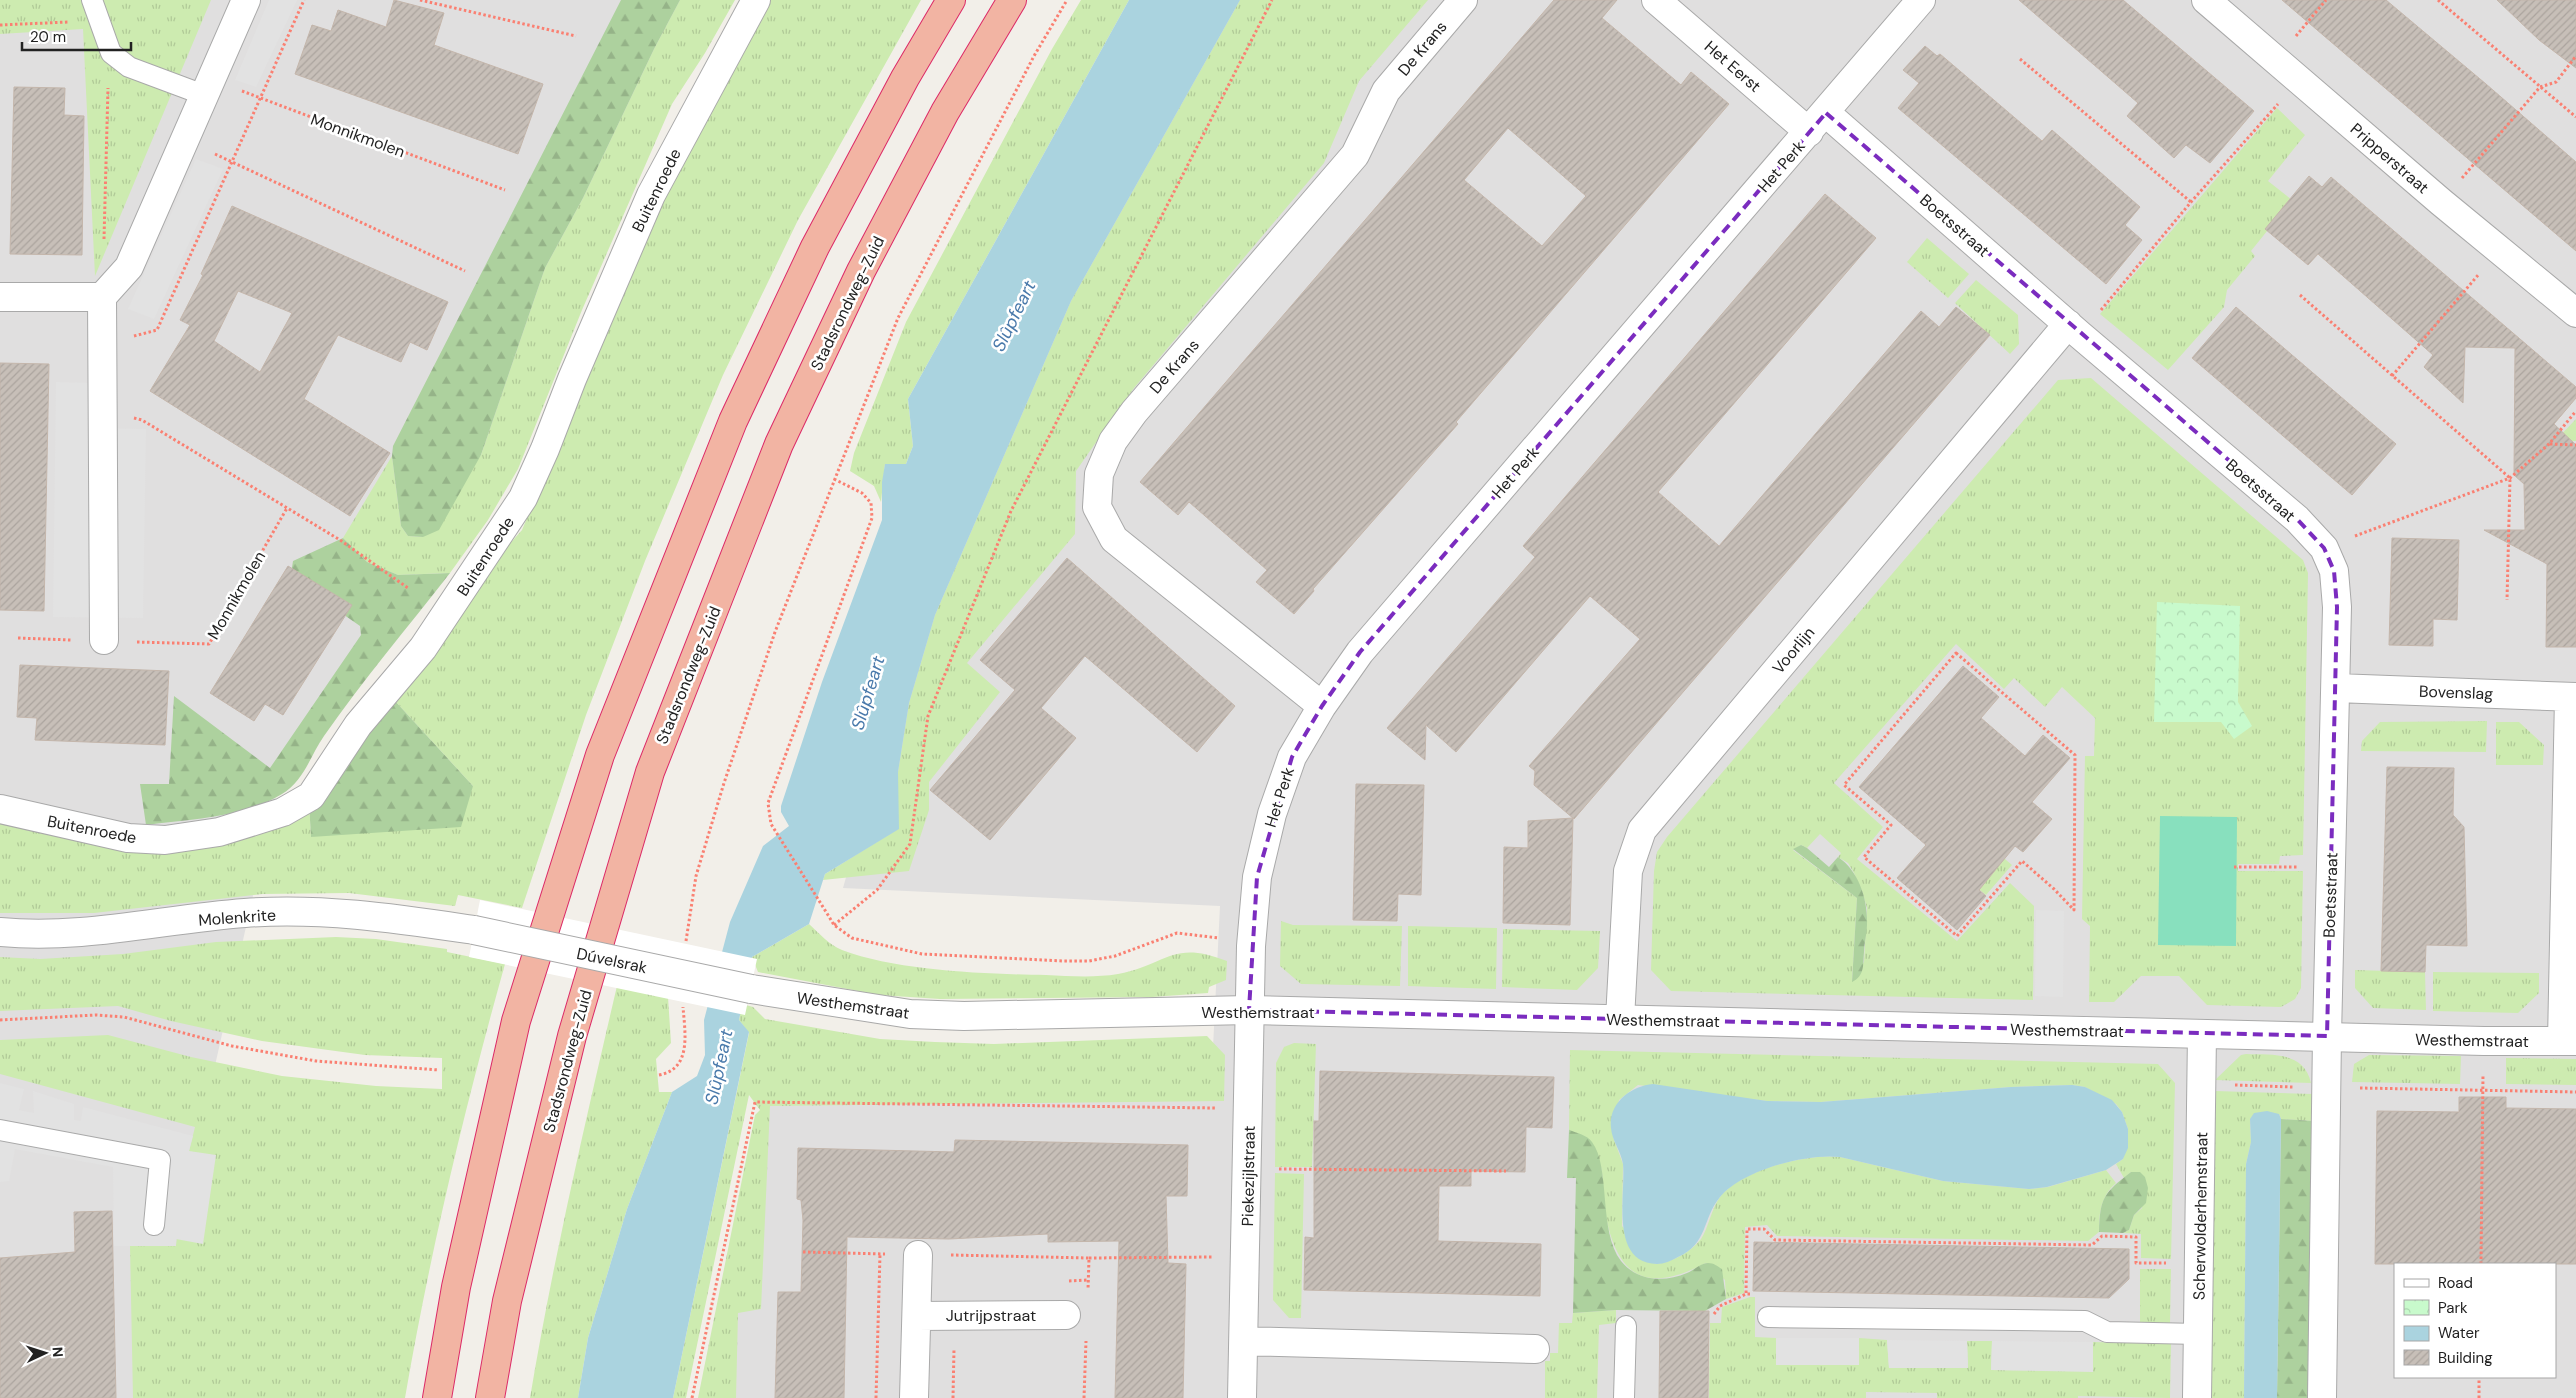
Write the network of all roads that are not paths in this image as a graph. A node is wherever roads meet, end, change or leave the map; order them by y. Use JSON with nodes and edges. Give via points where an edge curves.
{"nodes":[{"id":1,"x":92,"y":0,"type":"edge"},
{"id":2,"x":246,"y":0,"type":"edge"},
{"id":3,"x":756,"y":0,"type":"edge"},
{"id":4,"x":951,"y":0,"type":"edge"},
{"id":5,"x":1012,"y":0,"type":"edge"},
{"id":6,"x":1463,"y":0,"type":"edge"},
{"id":7,"x":1656,"y":0,"type":"edge"},
{"id":8,"x":1921,"y":0,"type":"edge"},
{"id":9,"x":2206,"y":0,"type":"edge"},
{"id":10,"x":207,"y":88,"type":"junction"},
{"id":11,"x":1818,"y":123,"type":"junction"},
{"id":12,"x":0,"y":297,"type":"edge"},
{"id":13,"x":102,"y":297,"type":"junction"},
{"id":14,"x":2576,"y":313,"type":"edge"},
{"id":15,"x":2074,"y":330,"type":"junction"},
{"id":16,"x":104,"y":640,"type":"road end"},
{"id":17,"x":2336,"y":688,"type":"junction"},
{"id":18,"x":2572,"y":697,"type":"edge"},
{"id":19,"x":1322,"y":706,"type":"junction"},
{"id":20,"x":0,"y":809,"type":"edge"},
{"id":21,"x":474,"y":930,"type":"joint"},
{"id":22,"x":0,"y":932,"type":"edge"},
{"id":23,"x":751,"y":989,"type":"joint"},
{"id":24,"x":1250,"y":1010,"type":"junction"},
{"id":25,"x":1620,"y":1019,"type":"junction"},
{"id":26,"x":2202,"y":1034,"type":"junction"},
{"id":27,"x":2327,"y":1036,"type":"junction"},
{"id":28,"x":2569,"y":1041,"type":"edge"},
{"id":29,"x":0,"y":1130,"type":"edge"},
{"id":30,"x":154,"y":1225,"type":"dead end"},
{"id":31,"x":918,"y":1255,"type":"road end"},
{"id":32,"x":1077,"y":1307,"type":"road end"},
{"id":33,"x":917,"y":1316,"type":"junction"},
{"id":34,"x":1768,"y":1317,"type":"road end"},
{"id":35,"x":1626,"y":1326,"type":"dead end"},
{"id":36,"x":2199,"y":1334,"type":"junction"},
{"id":37,"x":1244,"y":1341,"type":"junction"},
{"id":38,"x":1535,"y":1348,"type":"dead end"},
{"id":39,"x":437,"y":1398,"type":"edge"},
{"id":40,"x":490,"y":1398,"type":"edge"},
{"id":41,"x":914,"y":1398,"type":"edge"},
{"id":42,"x":1242,"y":1398,"type":"edge"},
{"id":43,"x":1624,"y":1398,"type":"edge"},
{"id":44,"x":2197,"y":1398,"type":"edge"},
{"id":45,"x":2322,"y":1398,"type":"edge"}],
"edges":[{"from":1,"to":10,"type":"lane","via":[[111,53],[129,67]]},
{"from":2,"to":10,"type":"street"},
{"from":3,"to":20,"type":"street","name":"Buitenroede","via":[[650,195],[523,498],[423,648],[358,725],[311,796],[283,812],[228,829],[165,840],[128,838]]},
{"from":4,"to":39,"type":"highway","via":[[905,78],[815,248],[733,421],[600,755],[516,1021],[456,1287]]},
{"from":5,"to":40,"type":"highway","name":"Stadsrondweg-Zuid","via":[[945,112],[857,280],[780,444],[650,772],[572,1036],[507,1301]]},
{"from":6,"to":19,"type":"street","name":"De Krans","via":[[1386,91],[1354,155],[1134,412],[1113,441],[1099,474],[1097,507],[1114,539]]},
{"from":7,"to":11,"type":"street","name":"Het Eerst"},
{"from":8,"to":11,"type":"street","name":"Het Perk"},
{"from":9,"to":14,"type":"street","name":"Pripperstraat"},
{"from":10,"to":13,"type":"street","via":[[129,267]]},
{"from":11,"to":15,"type":"street","name":"Boetsstraat"},
{"from":11,"to":19,"type":"street","name":"Het Perk","via":[[1360,652]]},
{"from":12,"to":13,"type":"street"},
{"from":13,"to":16,"type":"street"},
{"from":15,"to":17,"type":"street","name":"Boetsstraat","via":[[2297,519],[2324,548],[2334,571],[2336,589]]},
{"from":15,"to":25,"type":"street","name":"Voorlijn","via":[[1642,830],[1628,871]]},
{"from":17,"to":18,"type":"street","name":"Bovenslag"},
{"from":17,"to":27,"type":"street","name":"Boetsstraat"},
{"from":18,"to":28,"type":"street"},
{"from":19,"to":24,"type":"street","name":"Het Perk","via":[[1292,757],[1272,814],[1256,878]]},
{"from":21,"to":22,"type":"street","name":"Molenkrite","via":[[386,917],[246,913],[118,929]]},
{"from":21,"to":23,"type":"street","name":"Dúvelsrak","bridge":true},
{"from":23,"to":24,"type":"street","name":"Westhemstraat","via":[[910,1014],[1021,1016]]},
{"from":24,"to":25,"type":"street","name":"Westhemstraat"},
{"from":24,"to":37,"type":"street","name":"Piekezijlstraat"},
{"from":25,"to":26,"type":"street","name":"Westhemstraat"},
{"from":26,"to":27,"type":"street","name":"Westhemstraat"},
{"from":26,"to":36,"type":"street","name":"Scherwolderhemstraat"},
{"from":27,"to":28,"type":"street","name":"Westhemstraat"},
{"from":27,"to":45,"type":"street"},
{"from":29,"to":30,"type":"lane","via":[[160,1160]]},
{"from":31,"to":33,"type":"street"},
{"from":32,"to":33,"type":"street","name":"Jutrijpstraat"},
{"from":33,"to":41,"type":"street"},
{"from":34,"to":36,"type":"lane","via":[[2085,1321],[2107,1332]]},
{"from":35,"to":43,"type":"lane"},
{"from":36,"to":44,"type":"street","name":"Scherwolderhemstraat"},
{"from":37,"to":38,"type":"street"},
{"from":37,"to":42,"type":"street","name":"Piekezijlstraat"}]}
